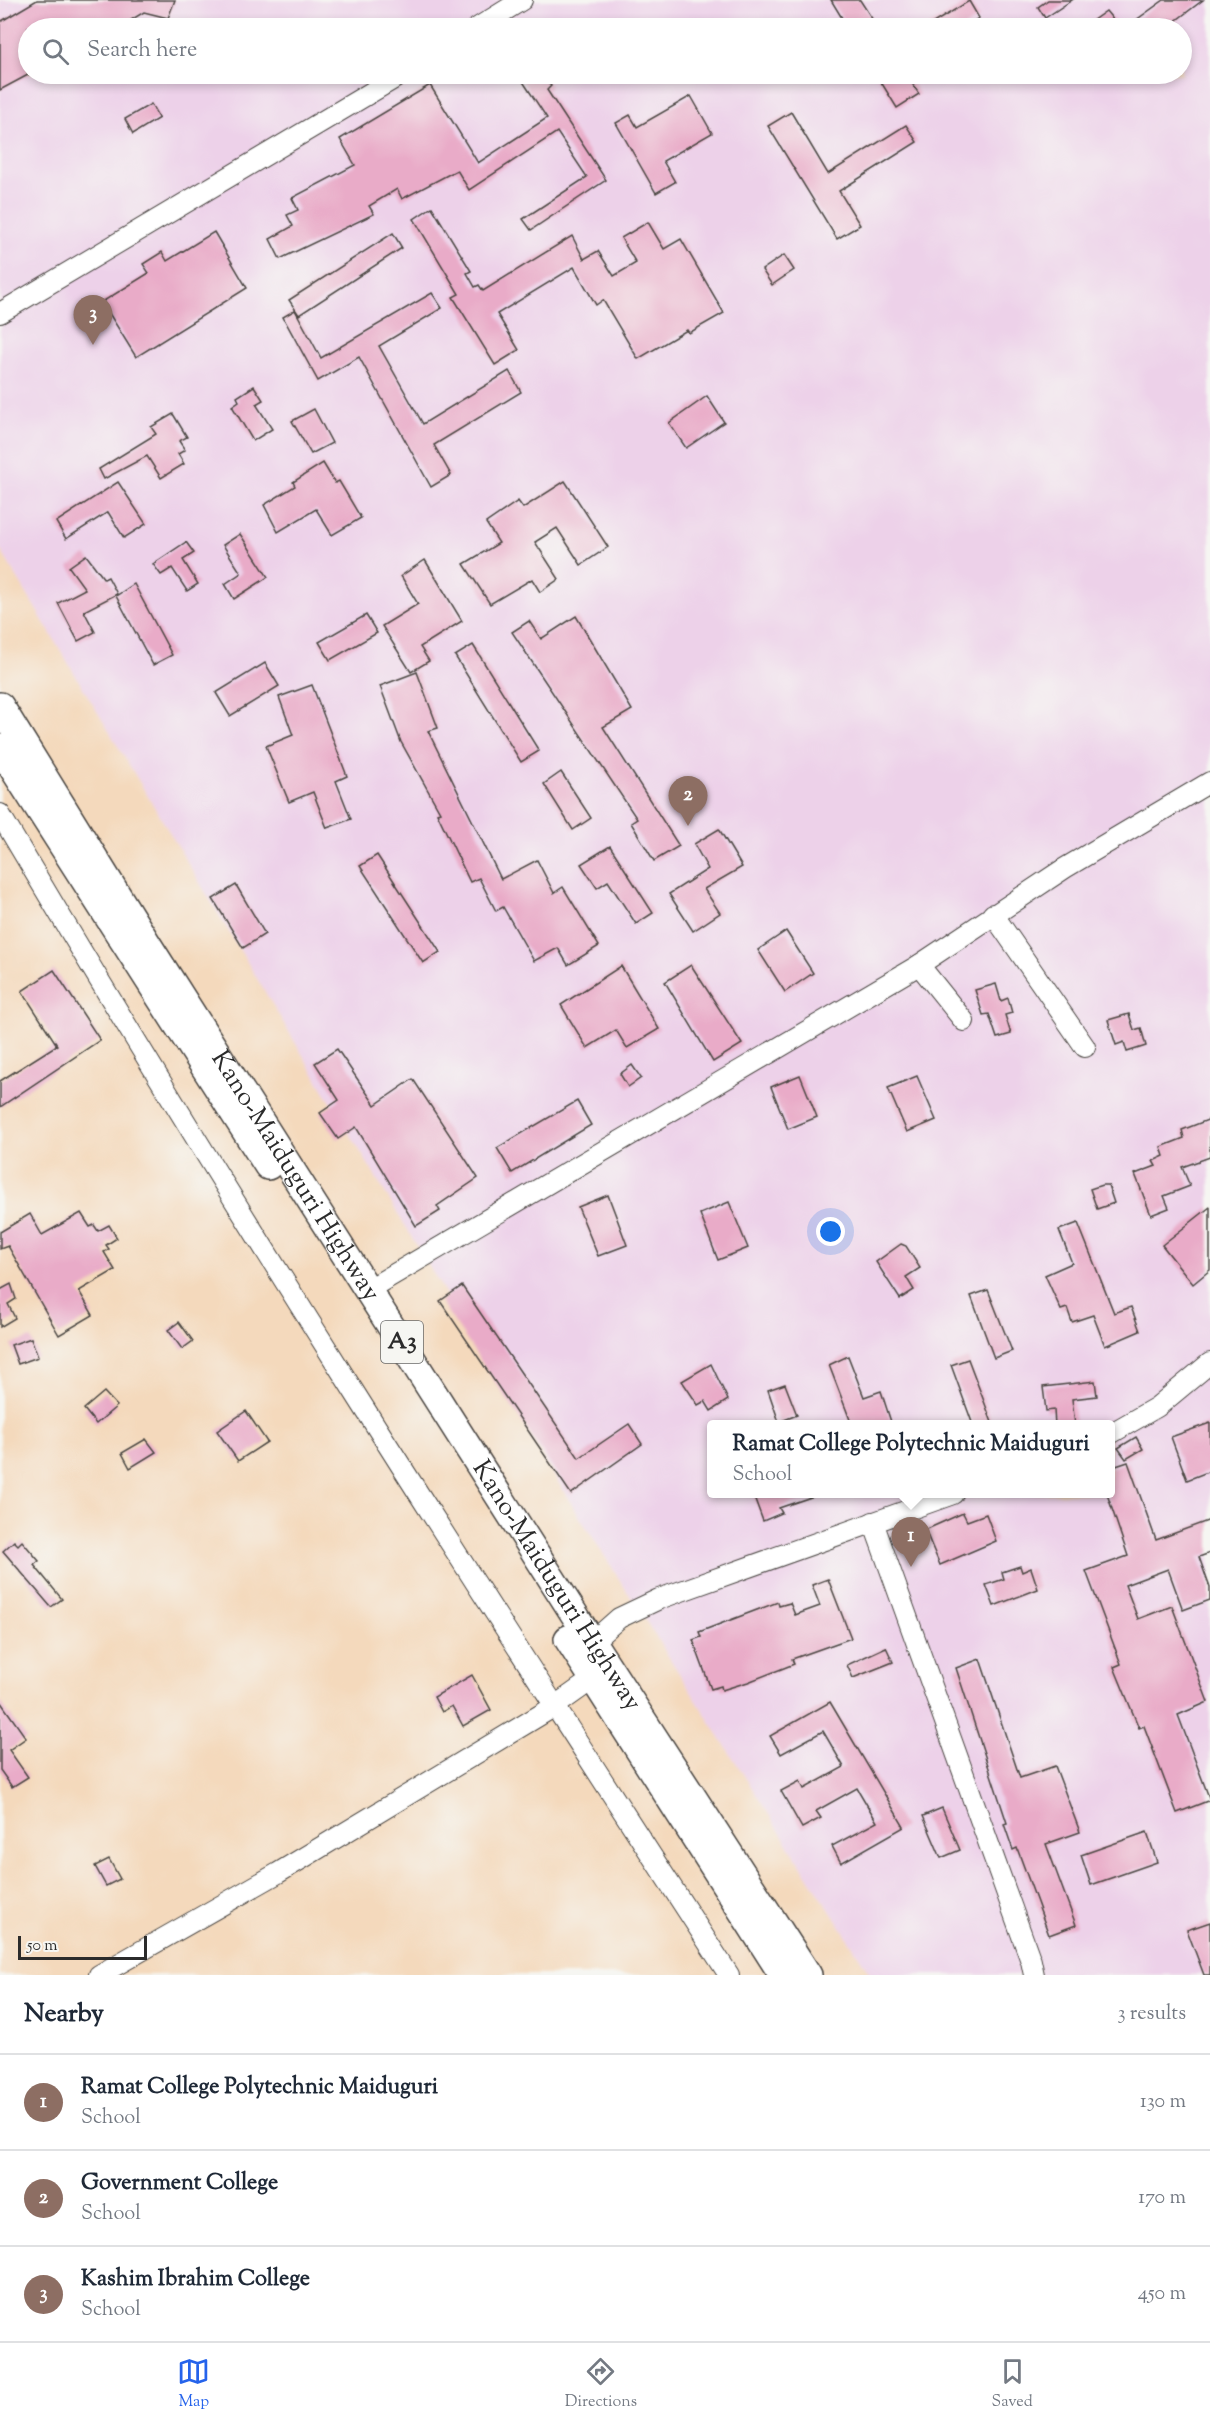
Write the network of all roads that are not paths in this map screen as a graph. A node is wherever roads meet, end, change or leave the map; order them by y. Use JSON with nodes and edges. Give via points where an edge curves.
{"nodes":[{"id":1,"x":522,"y":0,"type":"edge"},
{"id":2,"x":493,"y":18,"type":"edge"},
{"id":3,"x":385,"y":84,"type":"edge"},
{"id":4,"x":0,"y":313,"type":"edge"},
{"id":5,"x":0,"y":706,"type":"edge"},
{"id":6,"x":0,"y":748,"type":"edge"},
{"id":7,"x":1210,"y":782,"type":"edge"},
{"id":8,"x":0,"y":813,"type":"edge"},
{"id":9,"x":993,"y":914,"type":"junction"},
{"id":10,"x":919,"y":965,"type":"junction"},
{"id":11,"x":964,"y":1022,"type":"dead end"},
{"id":12,"x":1085,"y":1047,"type":"dead end"},
{"id":13,"x":369,"y":1289,"type":"junction"},
{"id":14,"x":1210,"y":1363,"type":"edge"},
{"id":15,"x":1115,"y":1431,"type":"edge"},
{"id":16,"x":942,"y":1498,"type":"edge"},
{"id":17,"x":873,"y":1522,"type":"junction"},
{"id":18,"x":592,"y":1642,"type":"junction"},
{"id":19,"x":593,"y":1679,"type":"junction"},
{"id":20,"x":555,"y":1706,"type":"junction"},
{"id":21,"x":99,"y":1975,"type":"edge"},
{"id":22,"x":729,"y":1975,"type":"edge"},
{"id":23,"x":783,"y":1975,"type":"edge"},
{"id":24,"x":808,"y":1975,"type":"edge"},
{"id":25,"x":1034,"y":1975,"type":"edge"}],
"edges":[{"from":1,"to":2,"type":"street"},
{"from":3,"to":4,"type":"street"},
{"from":5,"to":13,"type":"highway","name":"Kano-Maiduguri Highway","number":"A3"},
{"from":6,"to":19,"type":"highway","name":"Kano-Maiduguri Highway","number":"A3"},
{"from":7,"to":9,"type":"street"},
{"from":8,"to":20,"type":"street","via":[[122,1021]]},
{"from":9,"to":10,"type":"street"},
{"from":9,"to":12,"type":"street"},
{"from":10,"to":11,"type":"street"},
{"from":10,"to":13,"type":"street"},
{"from":13,"to":18,"type":"highway","name":"Kano-Maiduguri Highway","number":"A3"},
{"from":14,"to":15,"type":"street","via":[[1157,1407]]},
{"from":16,"to":17,"type":"street"},
{"from":17,"to":18,"type":"street","via":[[659,1599],[619,1618]]},
{"from":17,"to":25,"type":"street"},
{"from":18,"to":24,"type":"highway","name":"Kano-Maiduguri Highway","number":"A3"},
{"from":19,"to":20,"type":"street"},
{"from":19,"to":23,"type":"highway","name":"Kano-Maiduguri Highway","number":"A3"},
{"from":20,"to":21,"type":"street","via":[[278,1874]]},
{"from":20,"to":22,"type":"street"}]}
